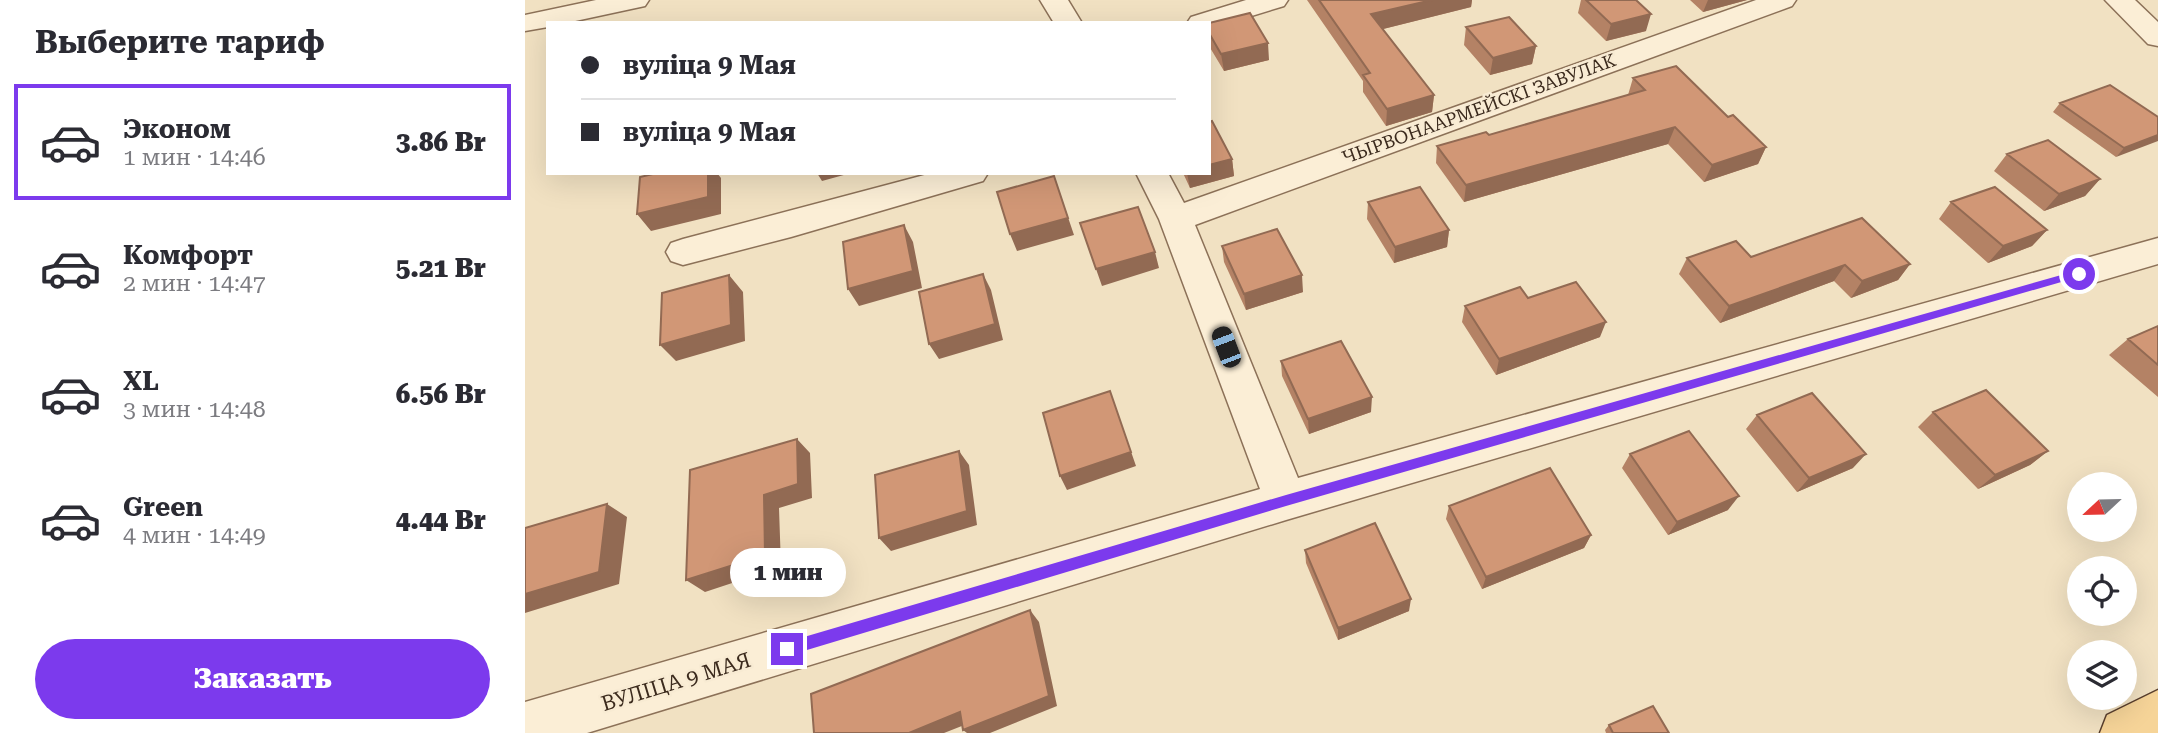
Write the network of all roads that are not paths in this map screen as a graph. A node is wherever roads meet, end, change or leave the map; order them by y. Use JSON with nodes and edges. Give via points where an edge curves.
{"nodes":[{"id":1,"x":1054,"y":0,"type":"edge"},
{"id":2,"x":1274,"y":0,"type":"edge"},
{"id":3,"x":1782,"y":0,"type":"edge"},
{"id":4,"x":2119,"y":0,"type":"edge"},
{"id":5,"x":619,"y":2,"type":"edge"},
{"id":6,"x":1067,"y":21,"type":"edge"},
{"id":7,"x":1207,"y":21,"type":"edge"},
{"id":8,"x":525,"y":23,"type":"edge"},
{"id":9,"x":2158,"y":38,"type":"edge"},
{"id":10,"x":965,"y":175,"type":"edge"},
{"id":11,"x":1153,"y":175,"type":"edge"},
{"id":12,"x":1176,"y":219,"type":"junction"},
{"id":13,"x":2158,"y":251,"type":"edge"},
{"id":14,"x":684,"y":252,"type":"dead end"},
{"id":15,"x":1286,"y":501,"type":"junction"},
{"id":16,"x":2158,"y":715,"type":"edge"},
{"id":17,"x":525,"y":727,"type":"edge"},
{"id":18,"x":2125,"y":733,"type":"edge"}],
"edges":[{"from":1,"to":6,"type":"street"},
{"from":2,"to":7,"type":"street"},
{"from":3,"to":12,"type":"street","name":"ЧЫРВОНААРМЕЙСКІ ЗАВУЛАК"},
{"from":4,"to":9,"type":"street"},
{"from":5,"to":8,"type":"street"},
{"from":10,"to":14,"type":"street"},
{"from":11,"to":12,"type":"street"},
{"from":12,"to":15,"type":"street"},
{"from":13,"to":15,"type":"street","name":"ВУЛІЦА 9 МАЯ"},
{"from":15,"to":17,"type":"street","name":"ВУЛІЦА 9 МАЯ"},
{"from":16,"to":18,"type":"main road"}]}
